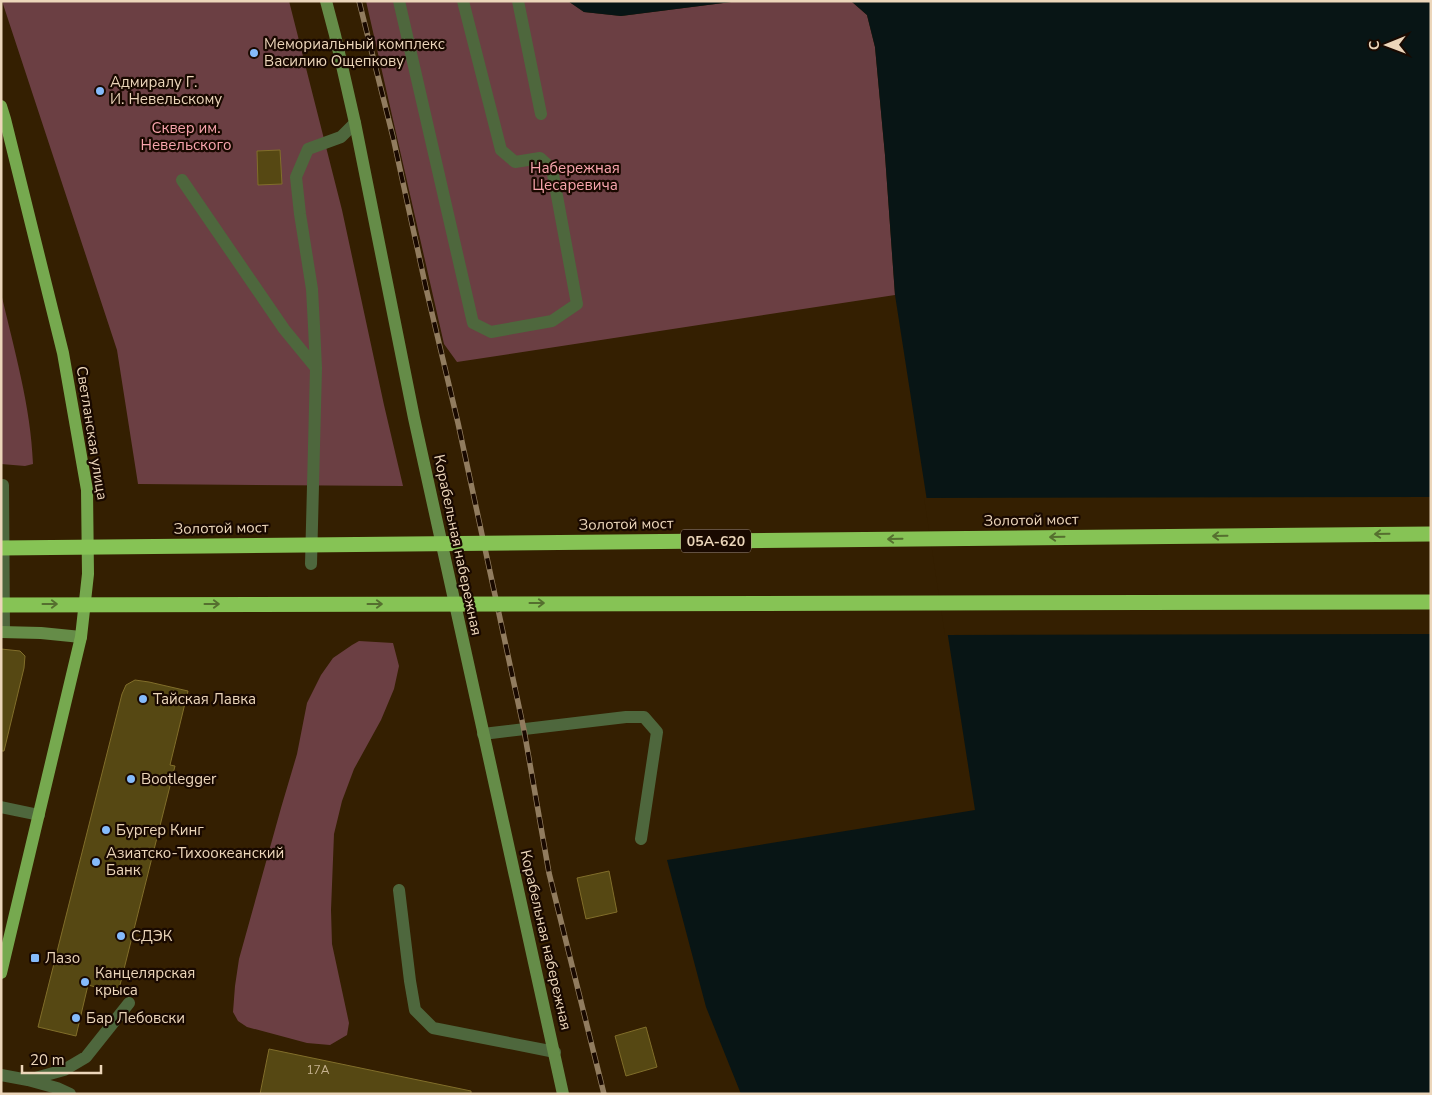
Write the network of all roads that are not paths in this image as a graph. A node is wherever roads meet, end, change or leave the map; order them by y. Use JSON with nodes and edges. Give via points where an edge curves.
{"nodes":[{"id":1,"x":326,"y":1,"type":"edge"},
{"id":2,"x":399,"y":1,"type":"edge"},
{"id":3,"x":463,"y":1,"type":"edge"},
{"id":4,"x":518,"y":1,"type":"edge"},
{"id":5,"x":1,"y":106,"type":"edge"},
{"id":6,"x":541,"y":114,"type":"dead end"},
{"id":7,"x":355,"y":123,"type":"junction"},
{"id":8,"x":182,"y":180,"type":"dead end"},
{"id":9,"x":316,"y":368,"type":"junction"},
{"id":10,"x":3,"y":485,"type":"dead end"},
{"id":11,"x":1431,"y":534,"type":"edge"},
{"id":12,"x":1,"y":548,"type":"edge"},
{"id":13,"x":311,"y":564,"type":"dead end"},
{"id":14,"x":1431,"y":602,"type":"edge"},
{"id":15,"x":1,"y":604,"type":"edge"},
{"id":16,"x":3,"y":632,"type":"edge"},
{"id":17,"x":81,"y":637,"type":"junction"},
{"id":18,"x":483,"y":734,"type":"junction"},
{"id":19,"x":1,"y":807,"type":"edge"},
{"id":20,"x":39,"y":816,"type":"junction"},
{"id":21,"x":640,"y":839,"type":"dead end"},
{"id":22,"x":399,"y":890,"type":"dead end"},
{"id":23,"x":2,"y":965,"type":"edge"},
{"id":24,"x":128,"y":1003,"type":"dead end"},
{"id":25,"x":555,"y":1052,"type":"junction"},
{"id":26,"x":1,"y":1074,"type":"edge"},
{"id":27,"x":28,"y":1080,"type":"junction"},
{"id":28,"x":70,"y":1094,"type":"edge"},
{"id":29,"x":563,"y":1094,"type":"edge"}],
"edges":[{"from":1,"to":7,"type":"main road","name":"Корабельная набережная"},
{"from":2,"to":3,"type":"street","via":[[472,323],[491,332],[552,321],[577,304],[552,169],[540,158],[514,162],[501,150]]},
{"from":4,"to":6,"type":"street"},
{"from":5,"to":17,"type":"main road","name":"Светланская улица","via":[[63,353],[87,490],[88,574]]},
{"from":7,"to":9,"type":"street","via":[[341,137],[308,149],[296,177],[312,289]]},
{"from":7,"to":18,"type":"main road","name":"Корабельная набережная","via":[[412,409]]},
{"from":8,"to":9,"type":"street","via":[[284,329]]},
{"from":9,"to":13,"type":"street"},
{"from":10,"to":16,"type":"street"},
{"from":11,"to":12,"type":"highway","name":"Золотой мост","number":"05А-620","one_way":true,"bridge":true},
{"from":15,"to":14,"type":"highway","one_way":true,"bridge":true},
{"from":16,"to":17,"type":"main road"},
{"from":17,"to":20,"type":"main road","name":"Светланская улица"},
{"from":18,"to":21,"type":"street","via":[[644,717],[657,732]]},
{"from":18,"to":25,"type":"main road","name":"Корабельная набережная"},
{"from":19,"to":20,"type":"street"},
{"from":20,"to":23,"type":"main road","name":"Светланская улица"},
{"from":22,"to":25,"type":"street","via":[[415,1010],[433,1028]]},
{"from":24,"to":27,"type":"street","via":[[86,1057],[64,1070]]},
{"from":25,"to":29,"type":"main road","name":"Корабельная набережная"},
{"from":26,"to":27,"type":"street"},
{"from":27,"to":28,"type":"street"}]}
